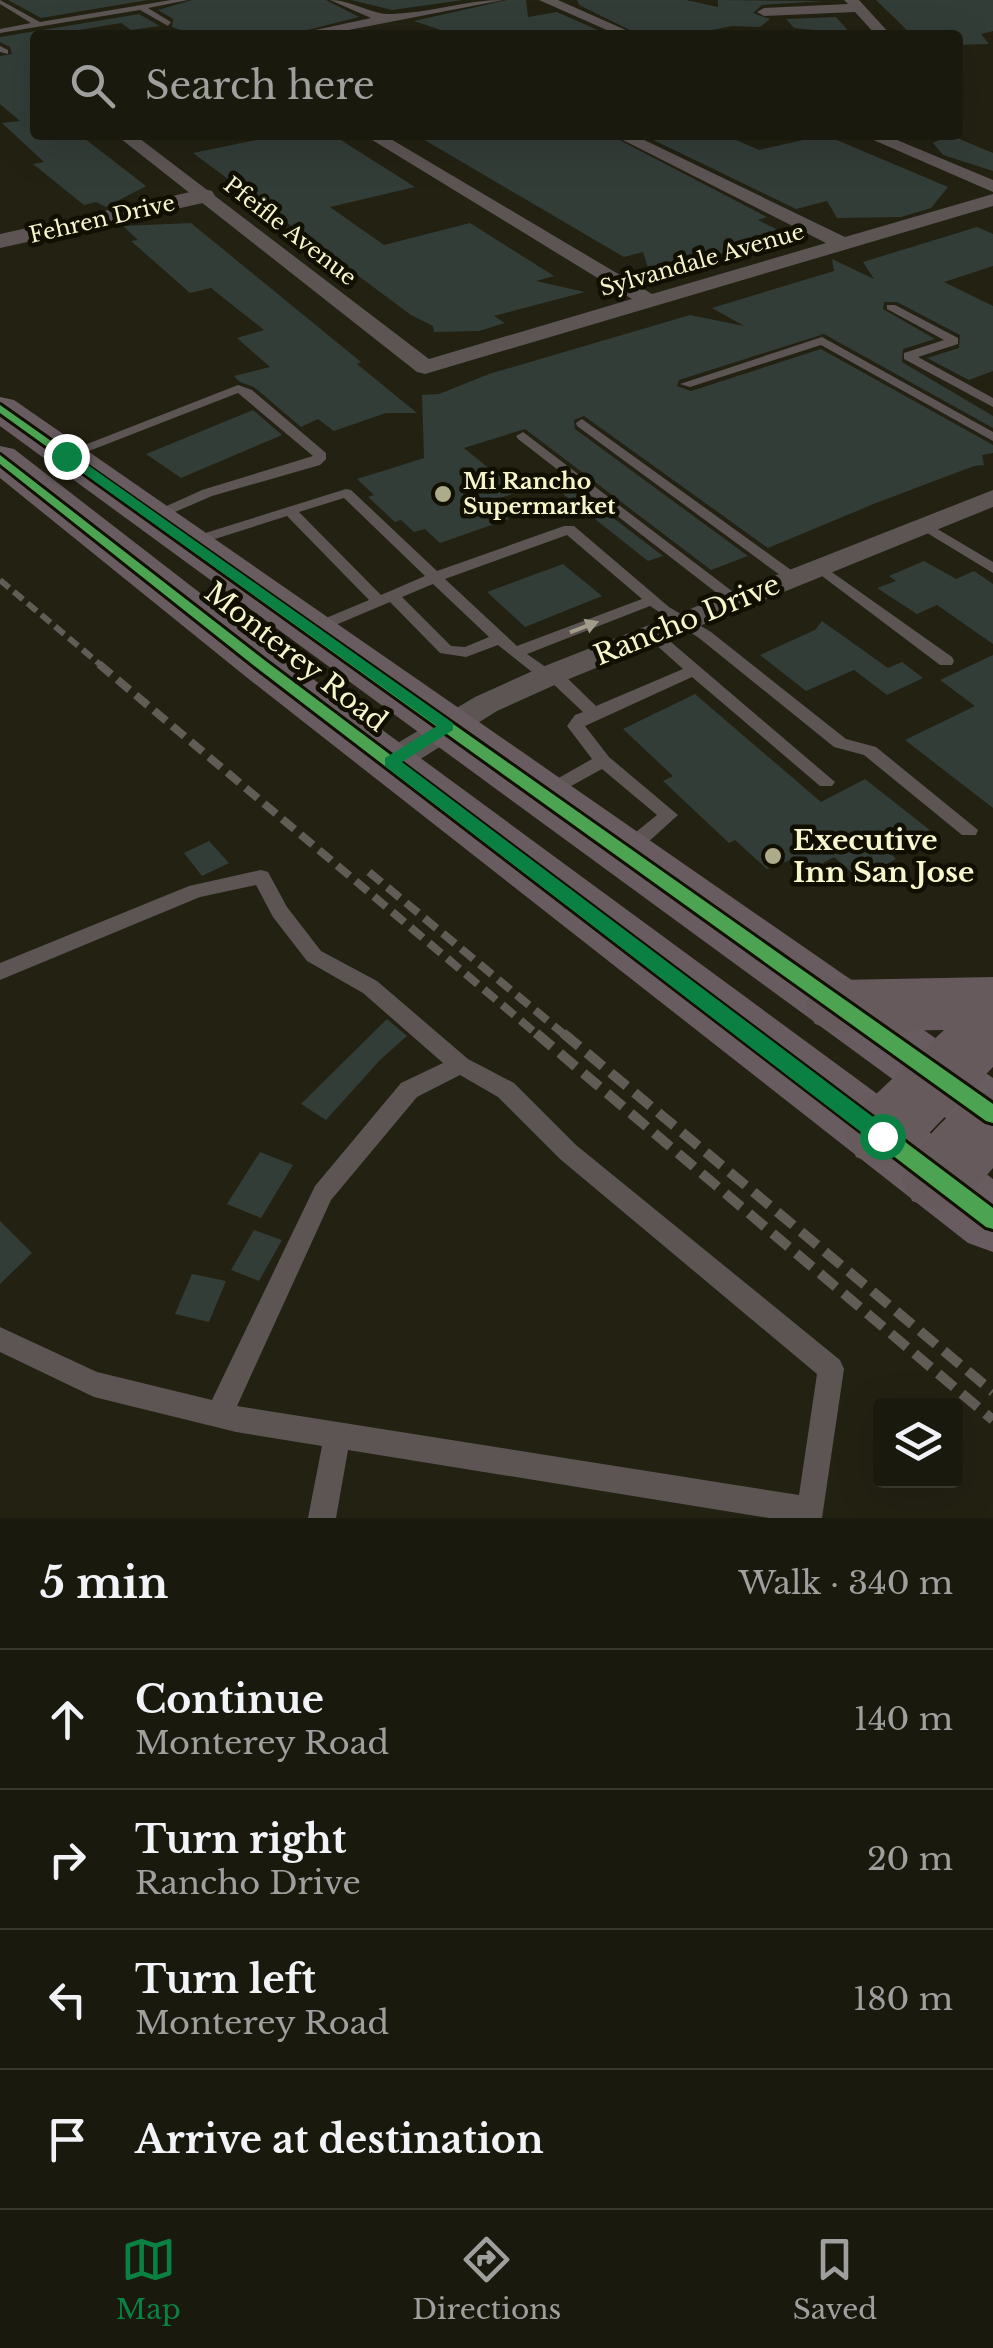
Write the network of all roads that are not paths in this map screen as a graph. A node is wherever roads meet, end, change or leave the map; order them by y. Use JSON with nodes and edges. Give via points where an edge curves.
{"nodes":[{"id":1,"x":184,"y":0,"type":"edge"},
{"id":2,"x":239,"y":0,"type":"edge"},
{"id":3,"x":336,"y":0,"type":"edge"},
{"id":4,"x":496,"y":0,"type":"edge"},
{"id":5,"x":546,"y":0,"type":"edge"},
{"id":6,"x":0,"y":1,"type":"edge"},
{"id":7,"x":265,"y":4,"type":"dead end"},
{"id":8,"x":855,"y":4,"type":"edge"},
{"id":9,"x":141,"y":7,"type":"junction"},
{"id":10,"x":764,"y":12,"type":"dead end"},
{"id":11,"x":387,"y":20,"type":"junction"},
{"id":12,"x":39,"y":24,"type":"junction"},
{"id":13,"x":168,"y":24,"type":"dead end"},
{"id":14,"x":328,"y":30,"type":"edge"},
{"id":15,"x":408,"y":30,"type":"edge"},
{"id":16,"x":618,"y":30,"type":"edge"},
{"id":17,"x":879,"y":30,"type":"edge"},
{"id":18,"x":0,"y":31,"type":"edge"},
{"id":19,"x":131,"y":140,"type":"edge"},
{"id":20,"x":380,"y":140,"type":"edge"},
{"id":21,"x":631,"y":140,"type":"edge"},
{"id":22,"x":885,"y":140,"type":"edge"},
{"id":23,"x":993,"y":187,"type":"edge"},
{"id":24,"x":204,"y":196,"type":"junction"},
{"id":25,"x":993,"y":200,"type":"edge"},
{"id":26,"x":0,"y":241,"type":"edge"},
{"id":27,"x":842,"y":244,"type":"junction"},
{"id":28,"x":650,"y":301,"type":"junction"},
{"id":29,"x":892,"y":308,"type":"dead end"},
{"id":30,"x":425,"y":367,"type":"joint"},
{"id":31,"x":686,"y":384,"type":"dead end"},
{"id":32,"x":993,"y":403,"type":"edge"},
{"id":33,"x":0,"y":408,"type":"edge"},
{"id":34,"x":582,"y":423,"type":"dead end"},
{"id":35,"x":524,"y":436,"type":"dead end"},
{"id":36,"x":993,"y":437,"type":"edge"},
{"id":37,"x":66,"y":456,"type":"junction"},
{"id":38,"x":0,"y":458,"type":"edge"},
{"id":39,"x":993,"y":498,"type":"edge"},
{"id":40,"x":290,"y":510,"type":"junction"},
{"id":41,"x":154,"y":517,"type":"junction"},
{"id":42,"x":924,"y":525,"type":"junction"},
{"id":43,"x":190,"y":542,"type":"junction"},
{"id":44,"x":993,"y":569,"type":"edge"},
{"id":45,"x":806,"y":573,"type":"junction"},
{"id":46,"x":437,"y":578,"type":"junction"},
{"id":47,"x":385,"y":598,"type":"junction"},
{"id":48,"x":653,"y":600,"type":"junction"},
{"id":49,"x":736,"y":601,"type":"junction"},
{"id":50,"x":683,"y":622,"type":"junction"},
{"id":51,"x":312,"y":630,"type":"junction"},
{"id":52,"x":652,"y":634,"type":"junction"},
{"id":53,"x":500,"y":638,"type":"junction"},
{"id":54,"x":516,"y":653,"type":"junction"},
{"id":55,"x":946,"y":661,"type":"dead end"},
{"id":56,"x":694,"y":670,"type":"junction"},
{"id":57,"x":551,"y":675,"type":"junction"},
{"id":58,"x":594,"y":713,"type":"junction"},
{"id":59,"x":448,"y":726,"type":"junction"},
{"id":60,"x":603,"y":761,"type":"junction"},
{"id":61,"x":391,"y":762,"type":"junction"},
{"id":62,"x":826,"y":782,"type":"dead end"},
{"id":63,"x":543,"y":795,"type":"junction"},
{"id":64,"x":969,"y":830,"type":"dead end"},
{"id":65,"x":623,"y":853,"type":"junction"},
{"id":66,"x":0,"y":972,"type":"edge"},
{"id":67,"x":993,"y":1003,"type":"edge"},
{"id":68,"x":838,"y":1006,"type":"junction"},
{"id":69,"x":993,"y":1024,"type":"edge"},
{"id":70,"x":460,"y":1066,"type":"junction"},
{"id":71,"x":975,"y":1104,"type":"edge"},
{"id":72,"x":882,"y":1136,"type":"junction"},
{"id":73,"x":938,"y":1178,"type":"junction"},
{"id":74,"x":993,"y":1220,"type":"edge"},
{"id":75,"x":0,"y":1339,"type":"edge"},
{"id":76,"x":219,"y":1415,"type":"junction"},
{"id":77,"x":338,"y":1435,"type":"junction"},
{"id":78,"x":811,"y":1514,"type":"edge"},
{"id":79,"x":322,"y":1518,"type":"edge"}],
"edges":[{"from":1,"to":9,"type":"lane"},
{"from":2,"to":7,"type":"lane"},
{"from":3,"to":11,"type":"street"},
{"from":4,"to":11,"type":"street"},
{"from":5,"to":16,"type":"street"},
{"from":6,"to":12,"type":"lane"},
{"from":8,"to":10,"type":"street"},
{"from":8,"to":17,"type":"street"},
{"from":9,"to":12,"type":"lane"},
{"from":9,"to":13,"type":"lane"},
{"from":11,"to":14,"type":"street"},
{"from":11,"to":15,"type":"street"},
{"from":12,"to":18,"type":"lane"},
{"from":19,"to":24,"type":"street","name":"Pfeifle Avenue"},
{"from":20,"to":28,"type":"street"},
{"from":21,"to":27,"type":"street"},
{"from":22,"to":23,"type":"street"},
{"from":24,"to":26,"type":"street","name":"Fehren Drive"},
{"from":24,"to":30,"type":"street","name":"Pfeifle Avenue"},
{"from":25,"to":27,"type":"street","name":"Sylvandale Avenue"},
{"from":27,"to":28,"type":"street","name":"Sylvandale Avenue"},
{"from":28,"to":30,"type":"street","name":"Sylvandale Avenue"},
{"from":29,"to":32,"type":"lane","via":[[954,341],[908,356]]},
{"from":31,"to":36,"type":"lane","via":[[822,340]]},
{"from":33,"to":37,"type":"main road","name":"Monterey Road"},
{"from":34,"to":45,"type":"lane"},
{"from":35,"to":49,"type":"lane"},
{"from":37,"to":41,"type":"main road","name":"Monterey Road"},
{"from":37,"to":41,"type":"lane","via":[[238,390],[321,456]]},
{"from":38,"to":61,"type":"main road","name":"Monterey Road"},
{"from":39,"to":42,"type":"street","name":"Rancho Drive"},
{"from":40,"to":43,"type":"lane"},
{"from":40,"to":46,"type":"lane","via":[[346,493]]},
{"from":40,"to":47,"type":"lane"},
{"from":41,"to":43,"type":"main road","name":"Monterey Road"},
{"from":42,"to":44,"type":"lane"},
{"from":42,"to":45,"type":"street","name":"Rancho Drive"},
{"from":43,"to":51,"type":"main road","name":"Monterey Road"},
{"from":45,"to":49,"type":"street","name":"Rancho Drive"},
{"from":45,"to":55,"type":"lane"},
{"from":46,"to":47,"type":"lane"},
{"from":46,"to":48,"type":"lane","via":[[569,529]]},
{"from":46,"to":53,"type":"lane"},
{"from":47,"to":51,"type":"lane"},
{"from":47,"to":53,"type":"lane","via":[[446,650],[466,652]]},
{"from":48,"to":50,"type":"lane"},
{"from":54,"to":48,"type":"lane","one_way":true},
{"from":49,"to":50,"type":"street","name":"Rancho Drive"},
{"from":50,"to":52,"type":"street","name":"Rancho Drive"},
{"from":50,"to":64,"type":"lane","via":[[840,743],[870,752]]},
{"from":51,"to":59,"type":"main road","name":"Monterey Road"},
{"from":52,"to":56,"type":"lane"},
{"from":52,"to":57,"type":"street","name":"Rancho Drive"},
{"from":53,"to":54,"type":"lane"},
{"from":54,"to":57,"type":"lane"},
{"from":56,"to":58,"type":"lane"},
{"from":56,"to":62,"type":"lane"},
{"from":57,"to":58,"type":"lane"},
{"from":57,"to":59,"type":"street","name":"Rancho Drive"},
{"from":58,"to":60,"type":"lane","via":[[576,726]]},
{"from":59,"to":61,"type":"street","name":"Rancho Drive"},
{"from":59,"to":63,"type":"main road","name":"Monterey Road"},
{"from":60,"to":63,"type":"lane"},
{"from":60,"to":65,"type":"lane","via":[[669,815]]},
{"from":61,"to":72,"type":"main road","name":"Monterey Road"},
{"from":63,"to":65,"type":"main road","name":"Monterey Road"},
{"from":65,"to":68,"type":"main road","name":"Monterey Road"},
{"from":66,"to":70,"type":"lane","via":[[196,891],[260,877],[314,956],[370,987]]},
{"from":67,"to":68,"type":"highway"},
{"from":68,"to":71,"type":"main road","name":"Monterey Road"},
{"from":69,"to":71,"type":"highway"},
{"from":70,"to":76,"type":"lane","via":[[409,1090],[323,1193]]},
{"from":70,"to":78,"type":"lane","via":[[506,1090],[568,1152],[831,1369]]},
{"from":71,"to":72,"type":"highway"},
{"from":71,"to":73,"type":"highway"},
{"from":72,"to":73,"type":"main road","name":"Monterey Road"},
{"from":73,"to":74,"type":"main road","name":"Monterey Road"},
{"from":75,"to":76,"type":"lane","via":[[94,1384]]},
{"from":76,"to":77,"type":"lane"},
{"from":77,"to":78,"type":"lane"},
{"from":77,"to":79,"type":"lane"}]}
